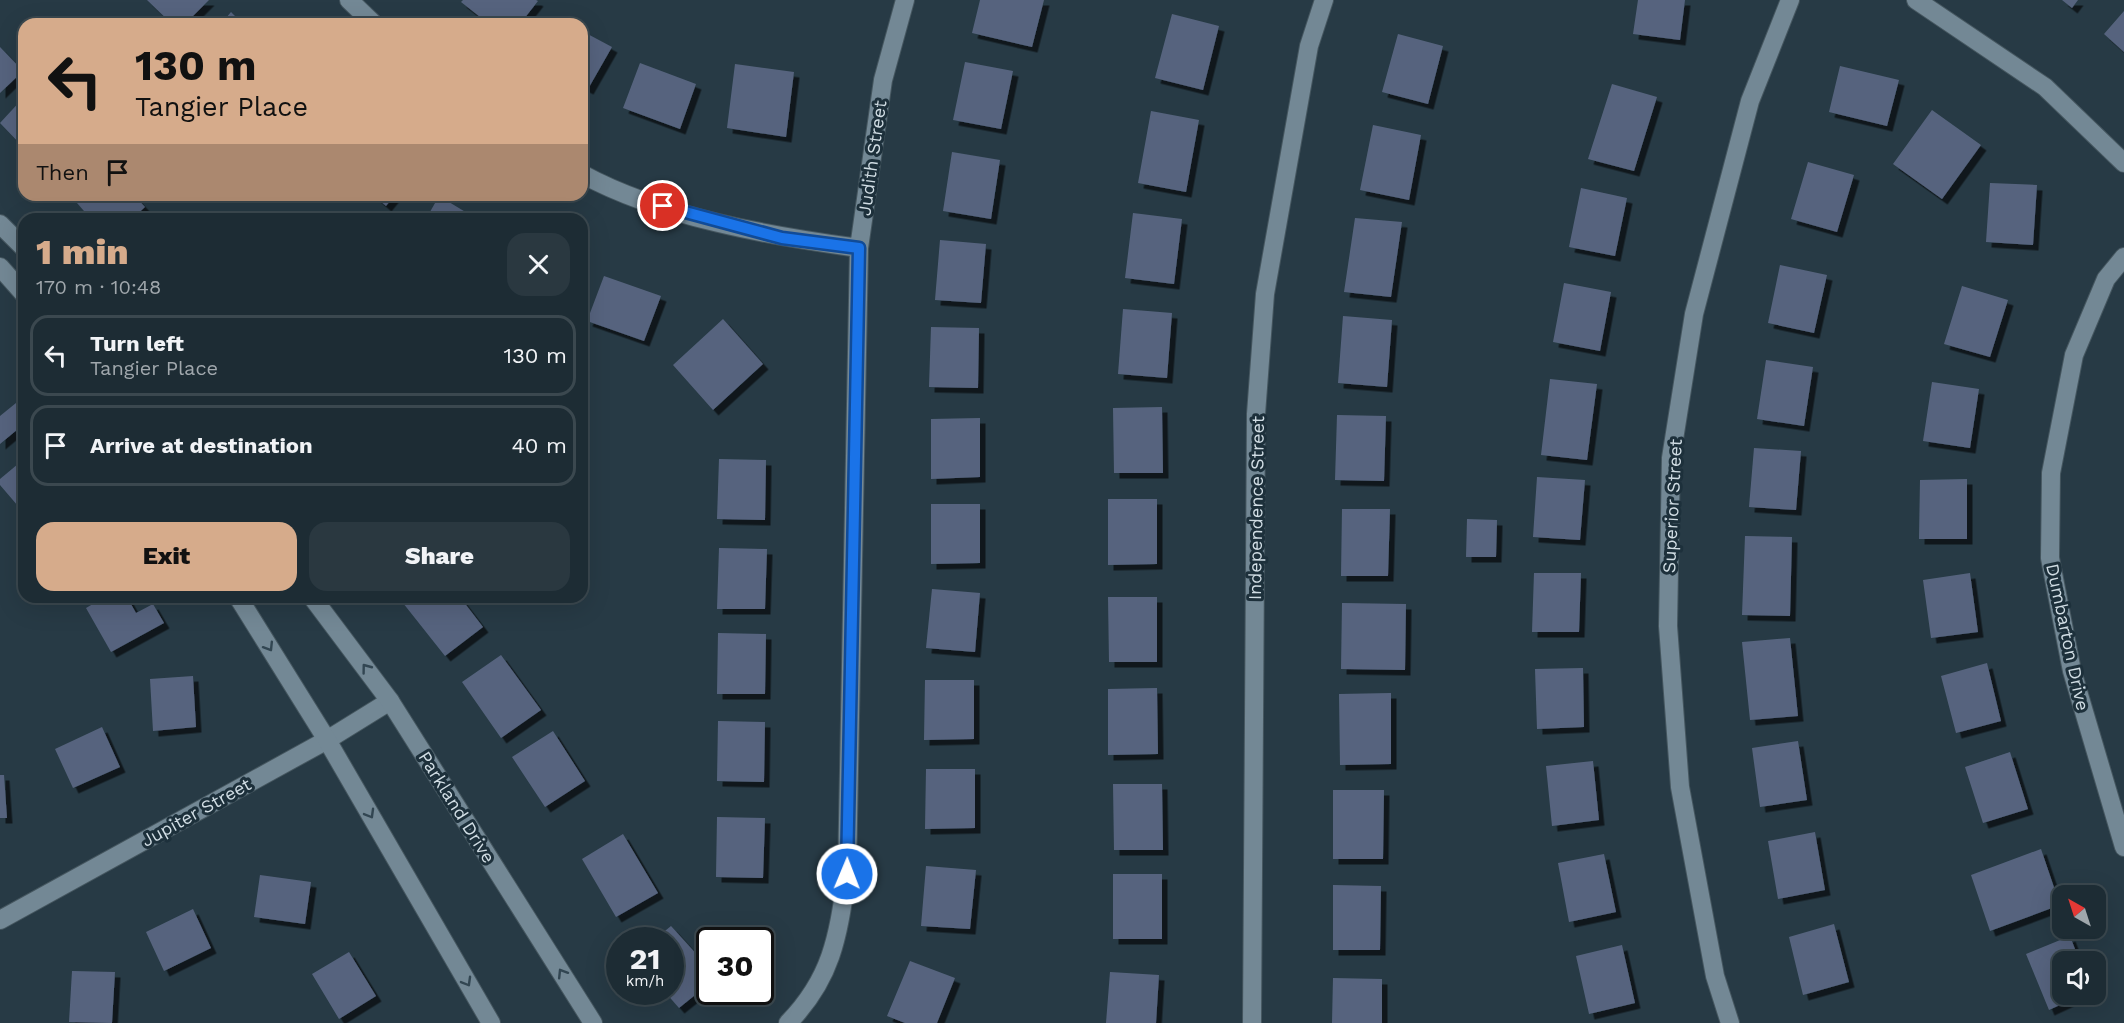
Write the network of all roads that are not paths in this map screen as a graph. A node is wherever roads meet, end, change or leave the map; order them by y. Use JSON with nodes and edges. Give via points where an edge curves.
{"nodes":[{"id":1,"x":350,"y":0,"type":"edge"},
{"id":2,"x":905,"y":0,"type":"edge"},
{"id":3,"x":1324,"y":0,"type":"edge"},
{"id":4,"x":1790,"y":0,"type":"edge"},
{"id":5,"x":1916,"y":0,"type":"edge"},
{"id":6,"x":368,"y":18,"type":"edge"},
{"id":7,"x":2124,"y":163,"type":"edge"},
{"id":8,"x":588,"y":177,"type":"edge"},
{"id":9,"x":0,"y":224,"type":"edge"},
{"id":10,"x":18,"y":242,"type":"edge"},
{"id":11,"x":859,"y":248,"type":"junction"},
{"id":12,"x":2124,"y":257,"type":"edge"},
{"id":13,"x":0,"y":267,"type":"edge"},
{"id":14,"x":18,"y":287,"type":"edge"},
{"id":15,"x":242,"y":603,"type":"edge"},
{"id":16,"x":316,"y":603,"type":"edge"},
{"id":17,"x":390,"y":701,"type":"junction"},
{"id":18,"x":327,"y":740,"type":"junction"},
{"id":19,"x":2124,"y":847,"type":"edge"},
{"id":20,"x":0,"y":920,"type":"edge"},
{"id":21,"x":491,"y":1023,"type":"edge"},
{"id":22,"x":593,"y":1023,"type":"edge"},
{"id":23,"x":788,"y":1023,"type":"edge"},
{"id":24,"x":1252,"y":1023,"type":"edge"},
{"id":25,"x":1730,"y":1023,"type":"edge"}],
"edges":[{"from":1,"to":6,"type":"street"},
{"from":2,"to":11,"type":"street","name":"Judith Street","via":[[883,80]]},
{"from":3,"to":24,"type":"street","name":"Independence Street","via":[[1309,46],[1265,294],[1256,414]]},
{"from":4,"to":25,"type":"street","name":"Superior Street","via":[[1750,101],[1696,303],[1671,458],[1668,626],[1680,787],[1715,976]]},
{"from":5,"to":7,"type":"street","via":[[2045,87]]},
{"from":8,"to":11,"type":"street","via":[[685,214],[782,238]]},
{"from":9,"to":10,"type":"street"},
{"from":11,"to":23,"type":"street","name":"Judith Street","via":[[847,874],[836,946],[808,1003]]},
{"from":12,"to":19,"type":"street","name":"Dumbarton Drive","via":[[2106,279],[2074,355],[2051,473],[2050,558],[2072,671]]},
{"from":13,"to":14,"type":"street"},
{"from":15,"to":18,"type":"street","one_way":true},
{"from":17,"to":16,"type":"street","name":"Parkland Drive","one_way":true},
{"from":17,"to":18,"type":"street","name":"Jupiter Street"},
{"from":22,"to":17,"type":"street","name":"Parkland Drive","one_way":true},
{"from":18,"to":20,"type":"street","name":"Jupiter Street"},
{"from":18,"to":21,"type":"street","one_way":true}]}
